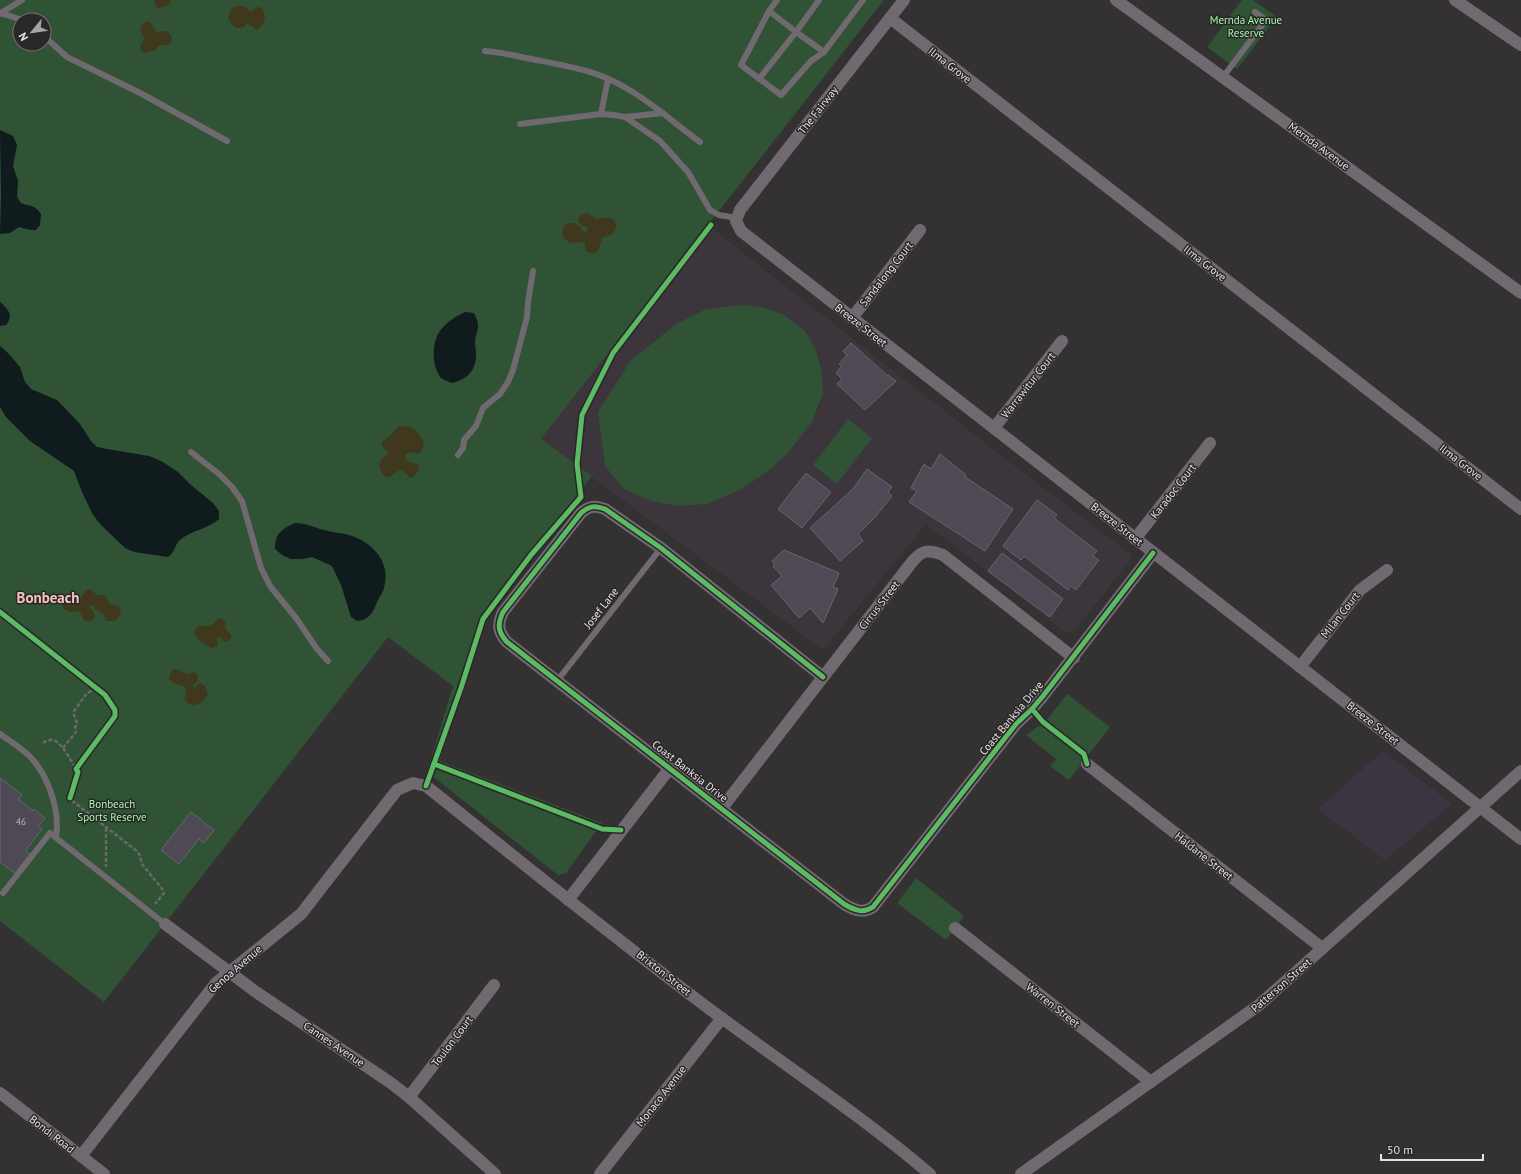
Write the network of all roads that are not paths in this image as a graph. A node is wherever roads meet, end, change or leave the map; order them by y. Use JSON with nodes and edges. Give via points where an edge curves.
{"nodes":[{"id":1,"x":22,"y":0,"type":"edge"},
{"id":2,"x":777,"y":0,"type":"edge"},
{"id":3,"x":819,"y":0,"type":"edge"},
{"id":4,"x":863,"y":0,"type":"edge"},
{"id":5,"x":904,"y":0,"type":"edge"},
{"id":6,"x":1116,"y":0,"type":"edge"},
{"id":7,"x":1455,"y":0,"type":"edge"},
{"id":8,"x":769,"y":11,"type":"junction"},
{"id":9,"x":1255,"y":12,"type":"dead end"},
{"id":10,"x":0,"y":13,"type":"edge"},
{"id":11,"x":12,"y":17,"type":"edge"},
{"id":12,"x":890,"y":18,"type":"junction"},
{"id":13,"x":796,"y":32,"type":"junction"},
{"id":14,"x":52,"y":43,"type":"edge"},
{"id":15,"x":1521,"y":45,"type":"edge"},
{"id":16,"x":485,"y":51,"type":"dead end"},
{"id":17,"x":824,"y":52,"type":"junction"},
{"id":18,"x":1223,"y":77,"type":"junction"},
{"id":19,"x":608,"y":78,"type":"junction"},
{"id":20,"x":759,"y":79,"type":"junction"},
{"id":21,"x":663,"y":113,"type":"junction"},
{"id":22,"x":601,"y":114,"type":"junction"},
{"id":23,"x":625,"y":118,"type":"junction"},
{"id":24,"x":520,"y":124,"type":"dead end"},
{"id":25,"x":227,"y":141,"type":"dead end"},
{"id":26,"x":700,"y":142,"type":"dead end"},
{"id":27,"x":737,"y":220,"type":"junction"},
{"id":28,"x":920,"y":230,"type":"dead end"},
{"id":29,"x":533,"y":271,"type":"dead end"},
{"id":30,"x":1521,"y":293,"type":"edge"},
{"id":31,"x":852,"y":318,"type":"junction"},
{"id":32,"x":1062,"y":341,"type":"dead end"},
{"id":33,"x":994,"y":428,"type":"junction"},
{"id":34,"x":1210,"y":443,"type":"dead end"},
{"id":35,"x":191,"y":452,"type":"dead end"},
{"id":36,"x":458,"y":456,"type":"dead end"},
{"id":37,"x":1521,"y":509,"type":"edge"},
{"id":38,"x":1135,"y":539,"type":"junction"},
{"id":39,"x":661,"y":548,"type":"junction"},
{"id":40,"x":1153,"y":552,"type":"junction"},
{"id":41,"x":1387,"y":570,"type":"dead end"},
{"id":42,"x":1074,"y":658,"type":"junction"},
{"id":43,"x":328,"y":661,"type":"dead end"},
{"id":44,"x":1300,"y":667,"type":"junction"},
{"id":45,"x":823,"y":677,"type":"junction"},
{"id":46,"x":557,"y":681,"type":"junction"},
{"id":47,"x":0,"y":734,"type":"edge"},
{"id":48,"x":1087,"y":764,"type":"dead end"},
{"id":49,"x":670,"y":768,"type":"junction"},
{"id":50,"x":1521,"y":772,"type":"edge"},
{"id":51,"x":397,"y":790,"type":"joint"},
{"id":52,"x":722,"y":808,"type":"junction"},
{"id":53,"x":1480,"y":808,"type":"junction"},
{"id":54,"x":56,"y":837,"type":"junction"},
{"id":55,"x":1521,"y":839,"type":"edge"},
{"id":56,"x":3,"y":892,"type":"dead end"},
{"id":57,"x":568,"y":900,"type":"junction"},
{"id":58,"x":165,"y":924,"type":"joint"},
{"id":59,"x":955,"y":928,"type":"dead end"},
{"id":60,"x":1322,"y":948,"type":"junction"},
{"id":61,"x":229,"y":972,"type":"junction"},
{"id":62,"x":494,"y":985,"type":"dead end"},
{"id":63,"x":722,"y":1018,"type":"junction"},
{"id":64,"x":1151,"y":1082,"type":"junction"},
{"id":65,"x":0,"y":1093,"type":"edge"},
{"id":66,"x":409,"y":1097,"type":"junction"},
{"id":67,"x":81,"y":1156,"type":"junction"},
{"id":68,"x":104,"y":1174,"type":"edge"},
{"id":69,"x":495,"y":1174,"type":"edge"},
{"id":70,"x":600,"y":1174,"type":"edge"},
{"id":71,"x":930,"y":1174,"type":"edge"},
{"id":72,"x":1021,"y":1174,"type":"edge"}],
"edges":[{"from":1,"to":10,"type":"lane"},
{"from":2,"to":8,"type":"lane"},
{"from":3,"to":13,"type":"lane"},
{"from":4,"to":17,"type":"lane"},
{"from":5,"to":12,"type":"street","name":"The Fairway"},
{"from":6,"to":18,"type":"street","name":"Mernda Avenue"},
{"from":7,"to":15,"type":"street"},
{"from":8,"to":13,"type":"lane"},
{"from":8,"to":20,"type":"lane","via":[[741,65]]},
{"from":9,"to":18,"type":"lane","via":[[1266,20]]},
{"from":10,"to":11,"type":"lane"},
{"from":12,"to":27,"type":"street","name":"The Fairway","via":[[740,210]]},
{"from":12,"to":37,"type":"street","name":"Ilma Grove"},
{"from":13,"to":17,"type":"lane"},
{"from":13,"to":20,"type":"lane"},
{"from":14,"to":25,"type":"lane","via":[[67,57],[142,94]]},
{"from":16,"to":19,"type":"lane","via":[[502,52],[578,68]]},
{"from":17,"to":20,"type":"lane","via":[[811,61],[781,95]]},
{"from":18,"to":30,"type":"street","name":"Mernda Avenue"},
{"from":19,"to":21,"type":"lane"},
{"from":19,"to":22,"type":"lane"},
{"from":21,"to":23,"type":"lane"},
{"from":21,"to":26,"type":"lane"},
{"from":22,"to":23,"type":"lane"},
{"from":22,"to":24,"type":"lane"},
{"from":23,"to":27,"type":"lane","via":[[660,141],[688,172],[710,210]]},
{"from":27,"to":31,"type":"street","name":"Breeze Street","via":[[741,231]]},
{"from":28,"to":31,"type":"street","name":"Sandalong Court"},
{"from":29,"to":36,"type":"lane","via":[[527,317],[510,376],[500,394],[483,408],[476,426],[464,440]]},
{"from":31,"to":33,"type":"street","name":"Breeze Street"},
{"from":32,"to":33,"type":"street","name":"Warrawitur Court"},
{"from":33,"to":38,"type":"street","name":"Breeze Street"},
{"from":34,"to":38,"type":"street","name":"Karadoc Court"},
{"from":35,"to":43,"type":"lane","via":[[219,474],[242,501],[261,568],[270,586]]},
{"from":38,"to":40,"type":"street","name":"Breeze Street"},
{"from":39,"to":45,"type":"street","name":"Coast Banksia Drive"},
{"from":39,"to":46,"type":"lane","name":"Josef Lane"},
{"from":39,"to":46,"type":"street","name":"Coast Banksia Drive","via":[[605,509],[597,506],[586,509],[503,612],[498,630],[507,642]]},
{"from":40,"to":42,"type":"street","name":"Coast Banksia Drive"},
{"from":40,"to":44,"type":"street","name":"Breeze Street"},
{"from":41,"to":44,"type":"street","name":"Milan Court","via":[[1360,590]]},
{"from":42,"to":45,"type":"street","name":"Cirrus Street","via":[[943,555],[925,551],[912,562]]},
{"from":42,"to":52,"type":"street","name":"Coast Banksia Drive","via":[[1032,709],[1016,724],[869,910],[853,909],[844,904]]},
{"from":44,"to":53,"type":"street","name":"Breeze Street"},
{"from":45,"to":52,"type":"street","name":"Cirrus Street"},
{"from":46,"to":49,"type":"street","name":"Coast Banksia Drive"},
{"from":47,"to":54,"type":"lane","via":[[30,757],[46,780],[55,805],[58,827]]},
{"from":48,"to":60,"type":"street","name":"Haldane Street"},
{"from":49,"to":52,"type":"street","name":"Coast Banksia Drive"},
{"from":49,"to":57,"type":"street"},
{"from":50,"to":53,"type":"street","name":"Patterson Street"},
{"from":51,"to":57,"type":"street","name":"Brixton Street","via":[[413,783],[426,786]]},
{"from":51,"to":61,"type":"street","name":"Genoa Avenue","via":[[302,914]]},
{"from":53,"to":55,"type":"street","name":"Breeze Street"},
{"from":53,"to":60,"type":"street","name":"Patterson Street"},
{"from":54,"to":56,"type":"lane","via":[[50,833]]},
{"from":54,"to":58,"type":"lane"},
{"from":57,"to":63,"type":"street","name":"Brixton Street"},
{"from":58,"to":61,"type":"street","name":"Cannes Avenue"},
{"from":59,"to":64,"type":"street","name":"Warren Street"},
{"from":60,"to":64,"type":"street","name":"Patterson Street","via":[[1259,1005]]},
{"from":61,"to":66,"type":"street","name":"Cannes Avenue"},
{"from":61,"to":67,"type":"street","name":"Genoa Avenue","via":[[204,997]]},
{"from":62,"to":66,"type":"street","name":"Toulon Court"},
{"from":63,"to":70,"type":"street","name":"Monaco Avenue"},
{"from":63,"to":71,"type":"street","name":"Brixton Street","via":[[872,1127]]},
{"from":64,"to":72,"type":"street","name":"Patterson Street"},
{"from":65,"to":67,"type":"street","name":"Bondi Road"},
{"from":66,"to":69,"type":"street","name":"Cannes Avenue"},
{"from":67,"to":68,"type":"street","name":"Bondi Road"}]}
